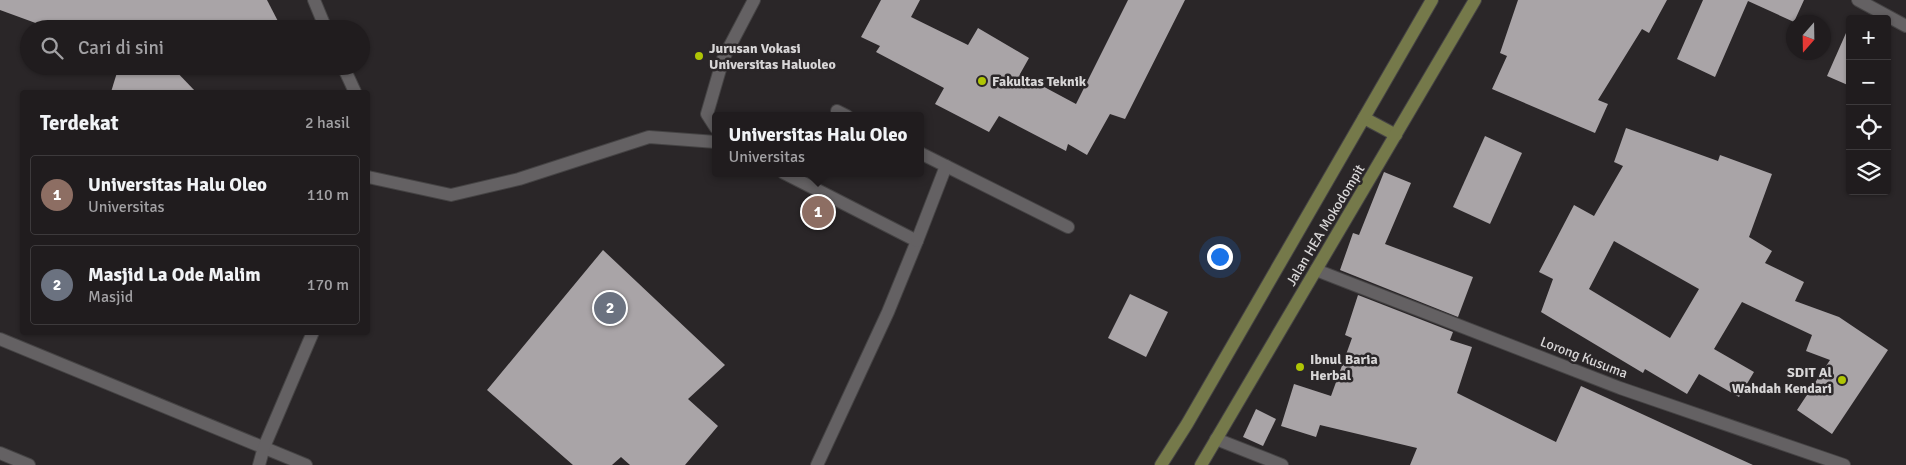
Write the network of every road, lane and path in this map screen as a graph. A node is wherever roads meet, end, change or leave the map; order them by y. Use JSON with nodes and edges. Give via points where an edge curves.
{"nodes":[{"id":1,"x":314,"y":0,"type":"edge"},
{"id":2,"x":754,"y":0,"type":"edge"},
{"id":3,"x":1432,"y":0,"type":"edge"},
{"id":4,"x":1475,"y":0,"type":"edge"},
{"id":5,"x":1858,"y":0,"type":"edge"},
{"id":6,"x":322,"y":20,"type":"edge"},
{"id":7,"x":1906,"y":26,"type":"edge"},
{"id":8,"x":347,"y":75,"type":"edge"},
{"id":9,"x":354,"y":90,"type":"edge"},
{"id":10,"x":1364,"y":118,"type":"junction"},
{"id":11,"x":712,"y":122,"type":"edge"},
{"id":12,"x":1396,"y":135,"type":"junction"},
{"id":13,"x":712,"y":142,"type":"edge"},
{"id":14,"x":924,"y":155,"type":"edge"},
{"id":15,"x":946,"y":166,"type":"junction"},
{"id":16,"x":370,"y":176,"type":"edge"},
{"id":17,"x":792,"y":177,"type":"edge"},
{"id":18,"x":1068,"y":227,"type":"dead end"},
{"id":19,"x":916,"y":241,"type":"junction"},
{"id":20,"x":1316,"y":270,"type":"junction"},
{"id":21,"x":312,"y":335,"type":"edge"},
{"id":22,"x":0,"y":339,"type":"edge"},
{"id":23,"x":1216,"y":439,"type":"junction"},
{"id":24,"x":264,"y":447,"type":"junction"},
{"id":25,"x":0,"y":453,"type":"edge"},
{"id":26,"x":29,"y":465,"type":"edge"},
{"id":27,"x":259,"y":465,"type":"edge"},
{"id":28,"x":306,"y":465,"type":"edge"},
{"id":29,"x":818,"y":465,"type":"edge"},
{"id":30,"x":1161,"y":465,"type":"edge"},
{"id":31,"x":1201,"y":465,"type":"edge"},
{"id":32,"x":1282,"y":465,"type":"edge"},
{"id":33,"x":1844,"y":465,"type":"edge"}],
"edges":[{"from":1,"to":6,"type":"street"},
{"from":2,"to":11,"type":"street","via":[[722,59],[707,114]]},
{"from":3,"to":10,"type":"street","name":"Jalan HEA Mokodompit"},
{"from":4,"to":12,"type":"street","name":"Jalan HEA Mokodompit"},
{"from":5,"to":7,"type":"street"},
{"from":8,"to":9,"type":"street"},
{"from":10,"to":12,"type":"street"},
{"from":10,"to":30,"type":"street","name":"Jalan HEA Mokodompit"},
{"from":12,"to":20,"type":"street","name":"Jalan HEA Mokodompit"},
{"from":13,"to":16,"type":"street","via":[[649,137],[519,179],[451,195]]},
{"from":14,"to":15,"type":"street"},
{"from":15,"to":18,"type":"street"},
{"from":15,"to":19,"type":"street"},
{"from":17,"to":19,"type":"street"},
{"from":19,"to":29,"type":"street","via":[[888,312]]},
{"from":20,"to":23,"type":"street","name":"Jalan HEA Mokodompit"},
{"from":20,"to":33,"type":"street","name":"Lorong Kusuma","via":[[1620,388]]},
{"from":21,"to":24,"type":"street"},
{"from":22,"to":24,"type":"street"},
{"from":23,"to":31,"type":"street","name":"Jalan HEA Mokodompit"},
{"from":23,"to":32,"type":"street"},
{"from":24,"to":27,"type":"street"},
{"from":24,"to":28,"type":"street"},
{"from":25,"to":26,"type":"street"}]}
